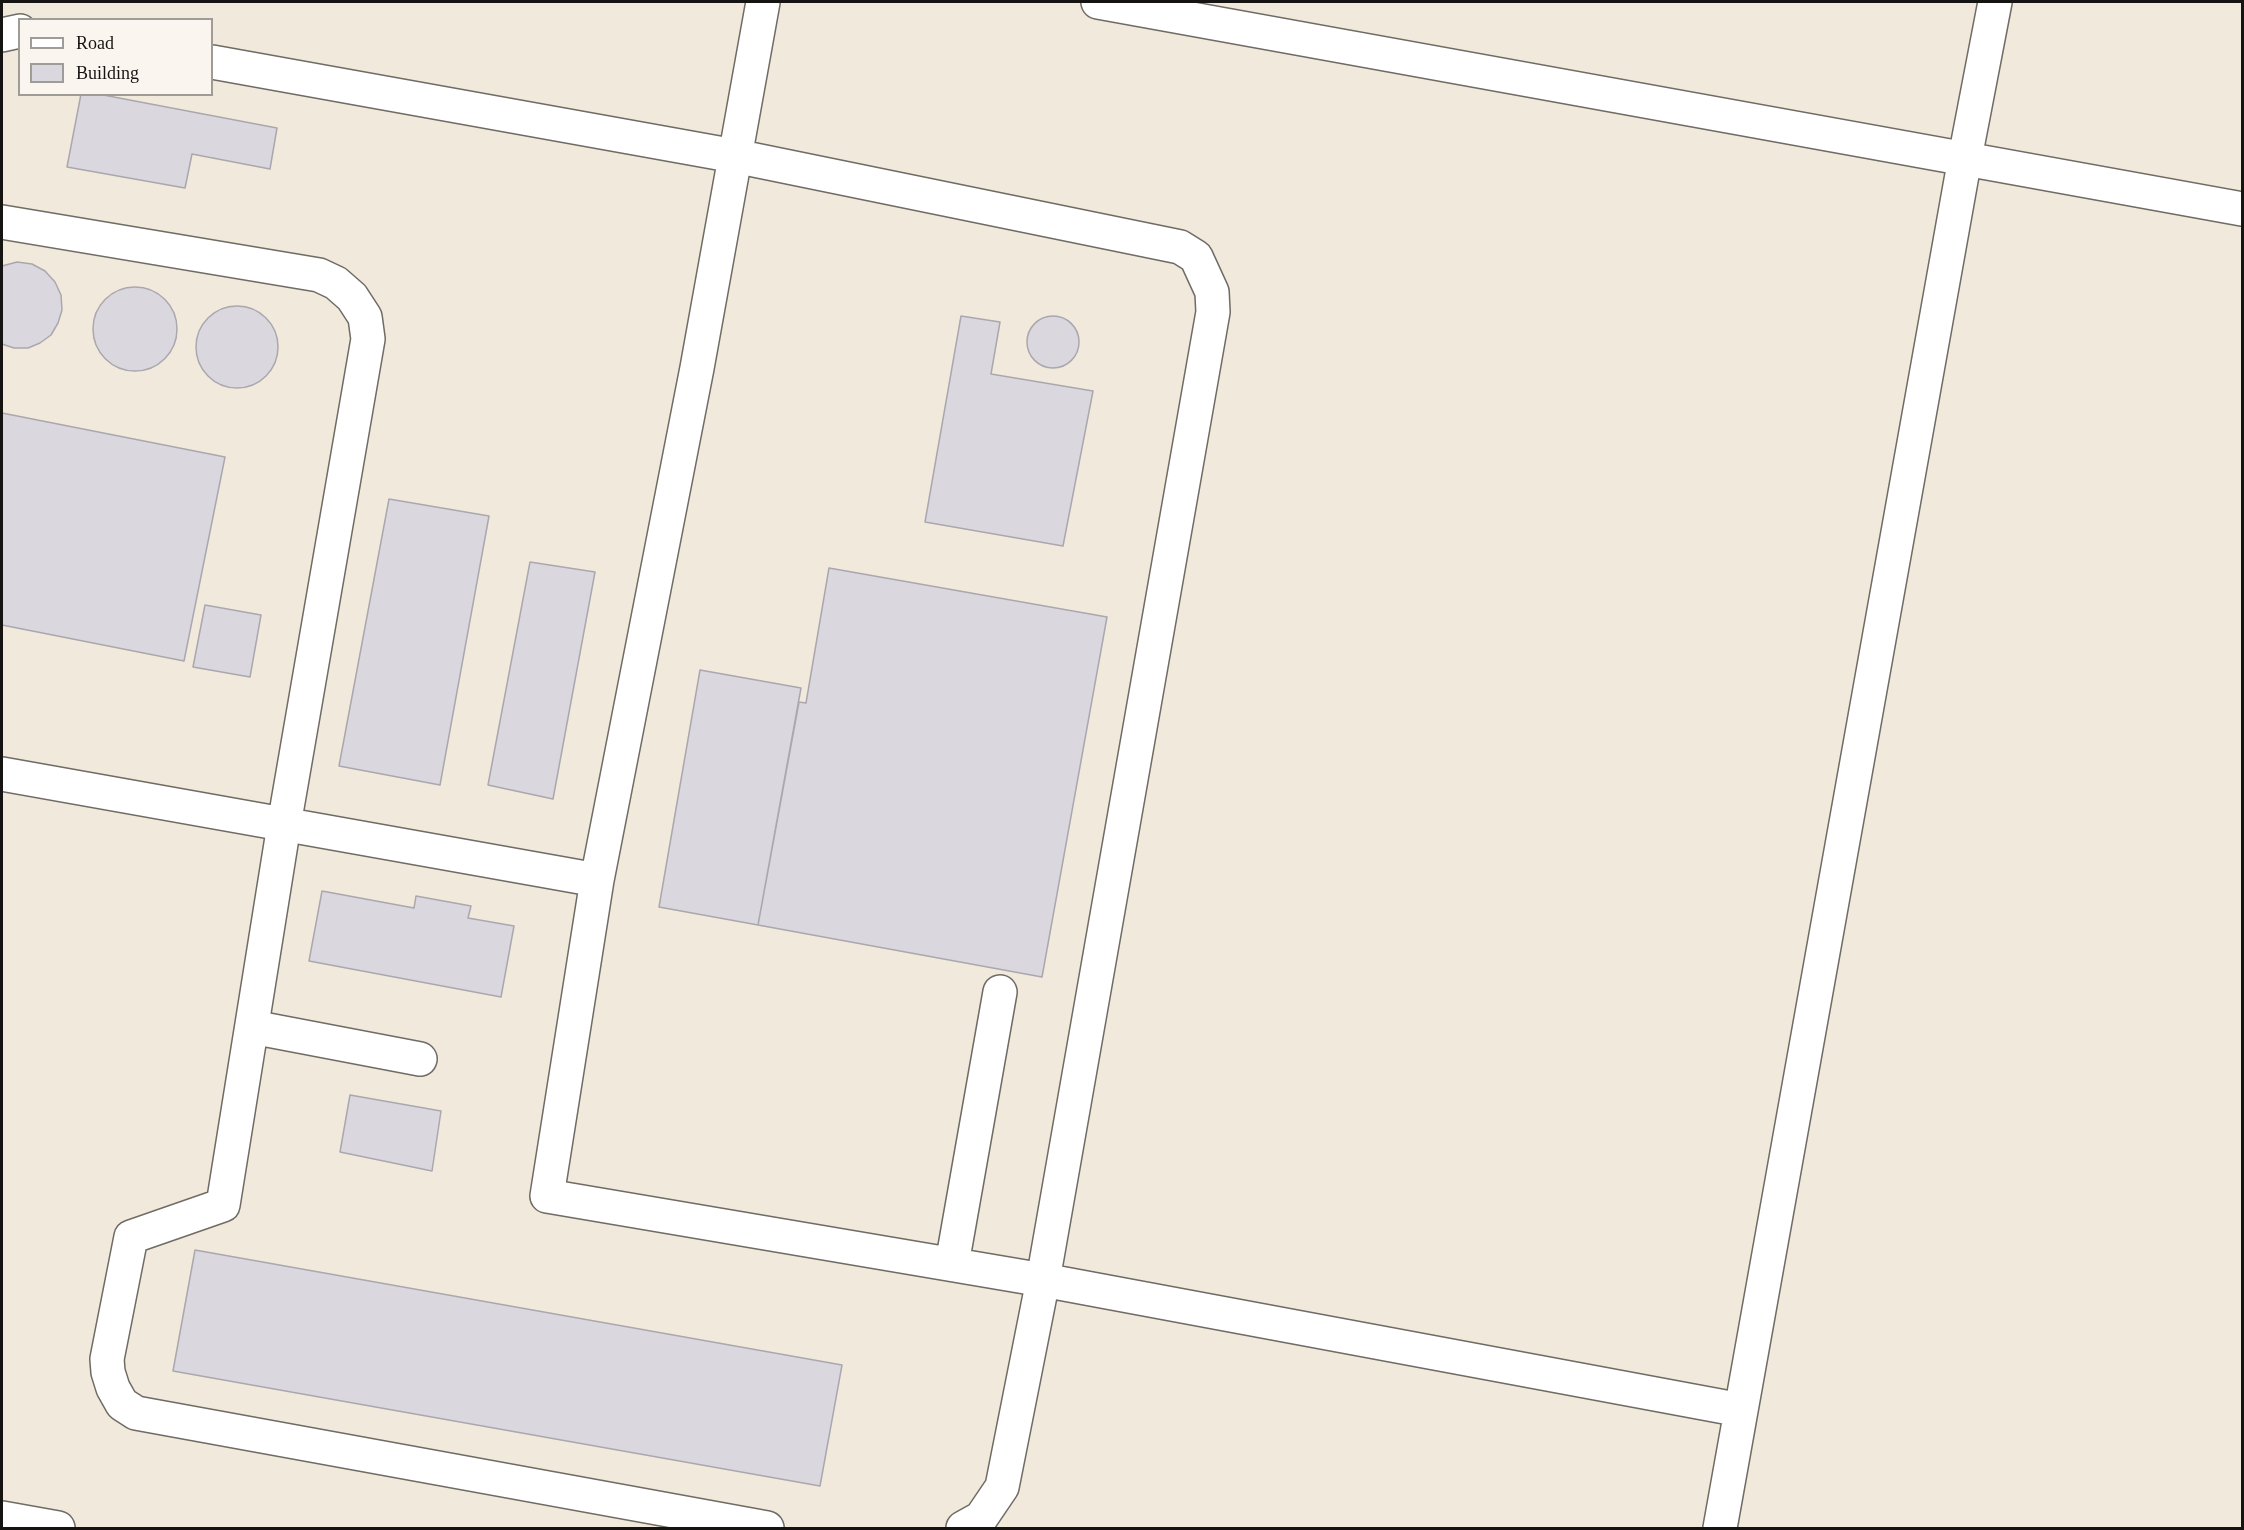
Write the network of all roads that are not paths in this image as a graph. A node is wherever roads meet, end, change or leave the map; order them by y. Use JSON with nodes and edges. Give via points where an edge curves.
{"nodes":[{"id":1,"x":763,"y":2,"type":"edge"},
{"id":2,"x":1098,"y":2,"type":"edge"},
{"id":3,"x":1995,"y":2,"type":"edge"},
{"id":4,"x":18,"y":31,"type":"edge"},
{"id":5,"x":2,"y":35,"type":"edge"},
{"id":6,"x":213,"y":62,"type":"edge"},
{"id":7,"x":735,"y":156,"type":"junction"},
{"id":8,"x":1965,"y":158,"type":"junction"},
{"id":9,"x":2242,"y":209,"type":"edge"},
{"id":10,"x":2,"y":222,"type":"edge"},
{"id":11,"x":2,"y":774,"type":"edge"},
{"id":12,"x":284,"y":825,"type":"junction"},
{"id":13,"x":597,"y":880,"type":"junction"},
{"id":14,"x":1000,"y":992,"type":"dead end"},
{"id":15,"x":252,"y":1027,"type":"junction"},
{"id":16,"x":420,"y":1059,"type":"dead end"},
{"id":17,"x":952,"y":1264,"type":"junction"},
{"id":18,"x":1043,"y":1280,"type":"junction"},
{"id":19,"x":1741,"y":1410,"type":"junction"},
{"id":20,"x":2,"y":1518,"type":"edge"},
{"id":21,"x":58,"y":1528,"type":"edge"},
{"id":22,"x":767,"y":1528,"type":"edge"},
{"id":23,"x":963,"y":1528,"type":"edge"},
{"id":24,"x":1720,"y":1528,"type":"edge"}],
"edges":[{"from":1,"to":7,"type":"lane"},
{"from":2,"to":8,"type":"lane"},
{"from":3,"to":8,"type":"lane"},
{"from":4,"to":5,"type":"lane"},
{"from":6,"to":7,"type":"lane"},
{"from":7,"to":13,"type":"lane"},
{"from":7,"to":18,"type":"lane","via":[[1180,247],[1196,257],[1212,292],[1211,324]]},
{"from":8,"to":9,"type":"lane"},
{"from":8,"to":19,"type":"lane"},
{"from":10,"to":12,"type":"lane","via":[[319,275],[352,297],[365,317],[368,339]]},
{"from":11,"to":12,"type":"lane"},
{"from":12,"to":13,"type":"lane"},
{"from":12,"to":15,"type":"lane"},
{"from":13,"to":17,"type":"lane","via":[[547,1196]]},
{"from":14,"to":17,"type":"lane"},
{"from":15,"to":16,"type":"lane"},
{"from":15,"to":22,"type":"lane","via":[[223,1205],[131,1237],[107,1359],[113,1389],[122,1404],[136,1413]]},
{"from":17,"to":18,"type":"lane"},
{"from":18,"to":19,"type":"lane"},
{"from":18,"to":23,"type":"lane","via":[[1002,1488],[981,1518]]},
{"from":19,"to":24,"type":"lane"},
{"from":20,"to":21,"type":"lane"}]}
